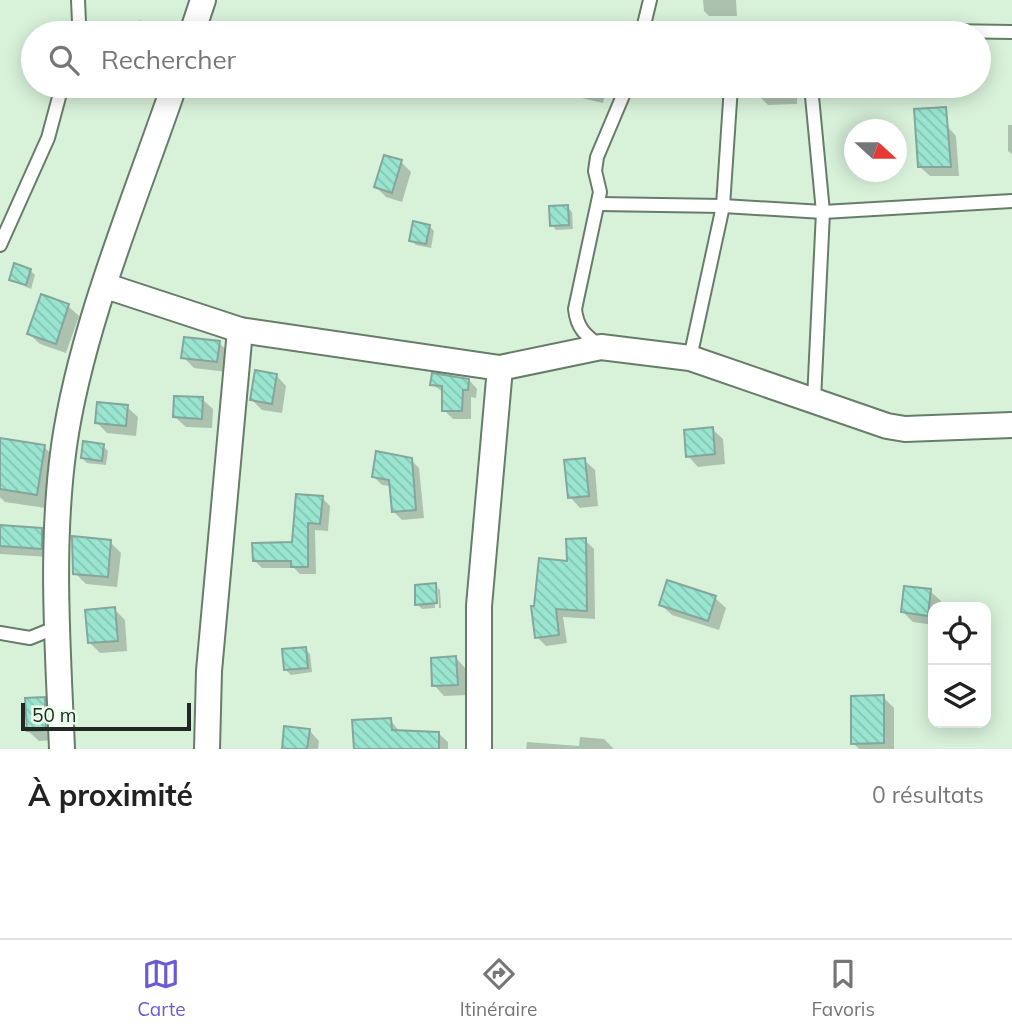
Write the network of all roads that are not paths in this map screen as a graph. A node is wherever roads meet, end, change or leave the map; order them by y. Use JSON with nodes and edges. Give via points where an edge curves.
{"nodes":[{"id":1,"x":78,"y":0,"type":"edge"},
{"id":2,"x":204,"y":0,"type":"edge"},
{"id":3,"x":650,"y":0,"type":"edge"},
{"id":4,"x":79,"y":21,"type":"edge"},
{"id":5,"x":196,"y":21,"type":"edge"},
{"id":6,"x":645,"y":21,"type":"edge"},
{"id":7,"x":991,"y":32,"type":"edge"},
{"id":8,"x":1012,"y":32,"type":"edge"},
{"id":9,"x":59,"y":98,"type":"edge"},
{"id":10,"x":170,"y":98,"type":"edge"},
{"id":11,"x":622,"y":98,"type":"edge"},
{"id":12,"x":730,"y":98,"type":"edge"},
{"id":13,"x":812,"y":98,"type":"edge"},
{"id":14,"x":1012,"y":201,"type":"edge"},
{"id":15,"x":599,"y":204,"type":"junction"},
{"id":16,"x":723,"y":206,"type":"junction"},
{"id":17,"x":823,"y":212,"type":"junction"},
{"id":18,"x":0,"y":245,"type":"edge"},
{"id":19,"x":106,"y":286,"type":"junction"},
{"id":20,"x":240,"y":330,"type":"junction"},
{"id":21,"x":601,"y":347,"type":"junction"},
{"id":22,"x":690,"y":358,"type":"junction"},
{"id":23,"x":500,"y":368,"type":"junction"},
{"id":24,"x":814,"y":400,"type":"junction"},
{"id":25,"x":1012,"y":425,"type":"edge"},
{"id":26,"x":57,"y":627,"type":"junction"},
{"id":27,"x":0,"y":633,"type":"edge"},
{"id":28,"x":62,"y":749,"type":"edge"},
{"id":29,"x":207,"y":749,"type":"edge"},
{"id":30,"x":479,"y":749,"type":"edge"}],
"edges":[{"from":1,"to":4,"type":"lane"},
{"from":2,"to":5,"type":"street"},
{"from":3,"to":6,"type":"lane"},
{"from":7,"to":8,"type":"lane"},
{"from":9,"to":18,"type":"lane","via":[[48,138]]},
{"from":10,"to":19,"type":"street"},
{"from":11,"to":15,"type":"lane","via":[[597,157]]},
{"from":12,"to":16,"type":"lane"},
{"from":13,"to":17,"type":"lane"},
{"from":14,"to":17,"type":"lane"},
{"from":15,"to":16,"type":"lane"},
{"from":15,"to":21,"type":"lane","via":[[575,309],[583,334]]},
{"from":16,"to":17,"type":"lane"},
{"from":16,"to":22,"type":"lane"},
{"from":17,"to":24,"type":"lane"},
{"from":19,"to":20,"type":"street"},
{"from":19,"to":26,"type":"street","via":[[76,384],[65,444],[58,493]]},
{"from":20,"to":23,"type":"street"},
{"from":20,"to":29,"type":"street"},
{"from":21,"to":22,"type":"street"},
{"from":21,"to":23,"type":"street"},
{"from":22,"to":24,"type":"street"},
{"from":23,"to":30,"type":"street","via":[[479,606]]},
{"from":24,"to":25,"type":"street","via":[[905,429]]},
{"from":26,"to":27,"type":"lane","via":[[30,638]]},
{"from":26,"to":28,"type":"street"}]}
